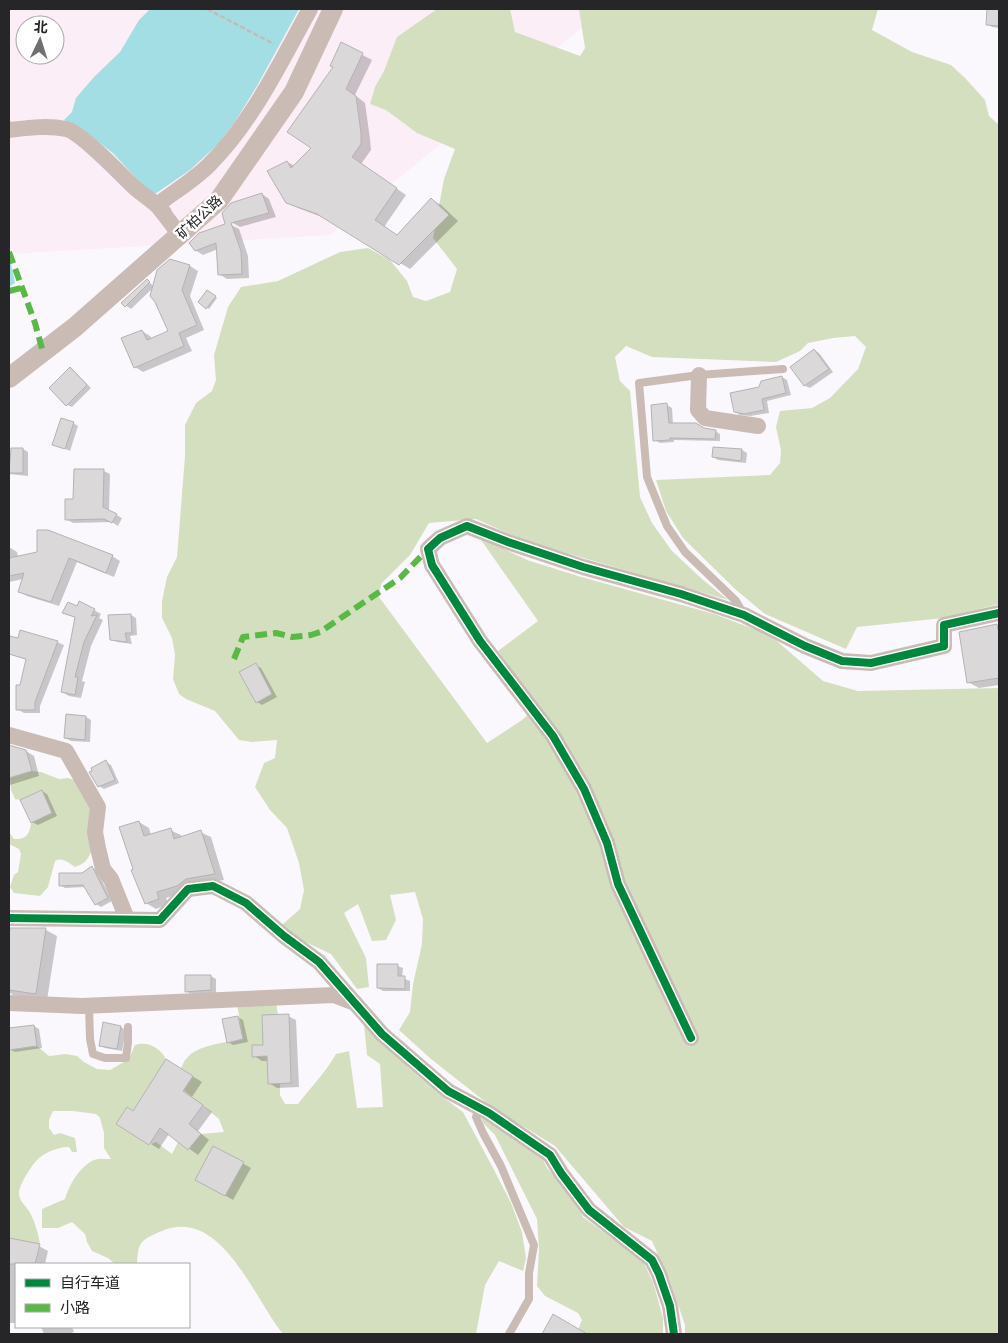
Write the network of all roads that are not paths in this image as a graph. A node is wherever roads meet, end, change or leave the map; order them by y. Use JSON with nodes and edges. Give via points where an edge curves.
{"nodes":[{"id":1,"x":310,"y":9,"type":"edge"},
{"id":2,"x":333,"y":9,"type":"edge"},
{"id":3,"x":284,"y":49,"type":"junction"},
{"id":4,"x":307,"y":64,"type":"junction"},
{"id":5,"x":9,"y":130,"type":"edge"},
{"id":6,"x":158,"y":205,"type":"junction"},
{"id":7,"x":180,"y":235,"type":"junction"},
{"id":8,"x":783,"y":369,"type":"dead end"},
{"id":9,"x":699,"y":375,"type":"junction"},
{"id":10,"x":9,"y":378,"type":"edge"},
{"id":11,"x":758,"y":426,"type":"dead end"},
{"id":12,"x":999,"y":613,"type":"edge"},
{"id":13,"x":744,"y":614,"type":"junction"},
{"id":14,"x":9,"y":735,"type":"edge"},
{"id":15,"x":9,"y":918,"type":"edge"},
{"id":16,"x":127,"y":919,"type":"junction"},
{"id":17,"x":9,"y":1003,"type":"edge"},
{"id":18,"x":357,"y":1004,"type":"junction"},
{"id":19,"x":89,"y":1006,"type":"junction"},
{"id":20,"x":128,"y":1027,"type":"dead end"},
{"id":21,"x":691,"y":1038,"type":"dead end"},
{"id":22,"x":479,"y":1108,"type":"junction"},
{"id":23,"x":509,"y":1334,"type":"edge"},
{"id":24,"x":674,"y":1334,"type":"edge"}],
"edges":[{"from":1,"to":3,"type":"street"},
{"from":2,"to":4,"type":"street","name":"矿柏公路"},
{"from":3,"to":4,"type":"street"},
{"from":3,"to":6,"type":"street","via":[[234,138],[207,167]]},
{"from":4,"to":7,"type":"street","name":"矿柏公路","via":[[294,92],[219,200]]},
{"from":5,"to":6,"type":"street","via":[[38,127],[68,129],[91,145]]},
{"from":6,"to":7,"type":"street"},
{"from":7,"to":10,"type":"street","name":"矿柏公路","via":[[75,327]]},
{"from":8,"to":9,"type":"lane"},
{"from":9,"to":11,"type":"street","via":[[698,410],[705,418]]},
{"from":9,"to":13,"type":"lane","via":[[639,383],[647,478],[667,526],[685,552],[736,601]]},
{"from":12,"to":13,"type":"street","via":[[944,625],[944,646],[871,663],[842,661]]},
{"from":13,"to":21,"type":"street","via":[[583,567],[467,526],[440,538],[428,549],[432,565],[480,641],[553,736],[584,789],[606,843],[618,884]]},
{"from":14,"to":16,"type":"street","via":[[66,751],[98,807],[94,832],[103,868],[111,879]]},
{"from":15,"to":16,"type":"street"},
{"from":16,"to":18,"type":"street","via":[[160,920],[188,889],[212,886],[246,903],[319,962]]},
{"from":17,"to":19,"type":"street"},
{"from":18,"to":19,"type":"street","via":[[334,995]]},
{"from":18,"to":22,"type":"street","via":[[382,1034],[448,1091]]},
{"from":19,"to":20,"type":"lane","via":[[93,1054],[105,1058],[126,1058]]},
{"from":22,"to":23,"type":"lane","via":[[476,1117],[501,1166],[534,1245],[529,1299]]},
{"from":22,"to":24,"type":"street","via":[[550,1155],[589,1210],[652,1260],[670,1306]]}]}
